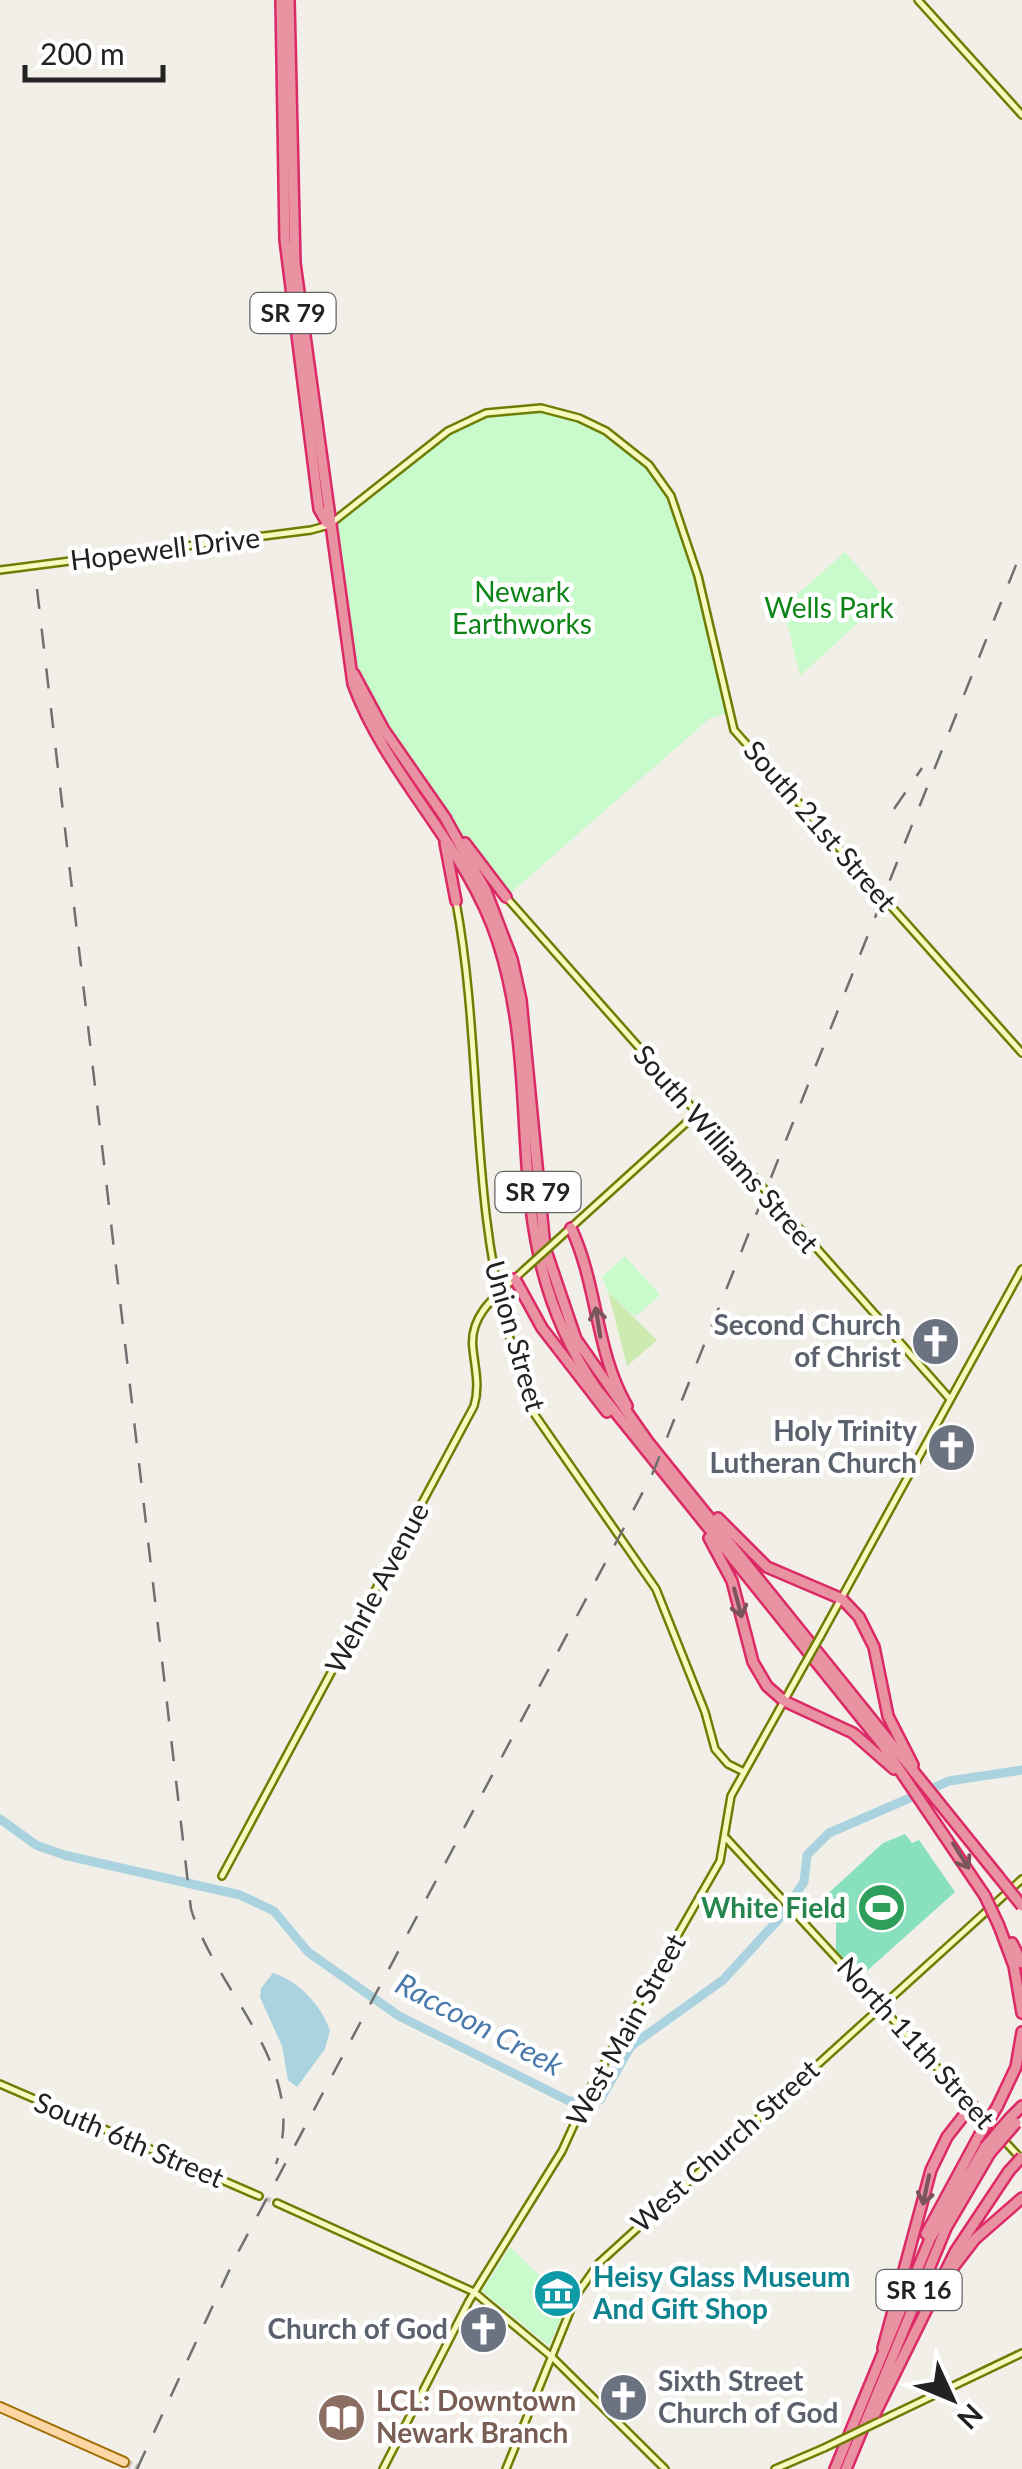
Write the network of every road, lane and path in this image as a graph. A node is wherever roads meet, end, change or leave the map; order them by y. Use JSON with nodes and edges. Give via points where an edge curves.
{"nodes":[{"id":1,"x":281,"y":0,"type":"edge"},
{"id":2,"x":289,"y":0,"type":"edge"},
{"id":3,"x":918,"y":0,"type":"edge"},
{"id":4,"x":1022,"y":115,"type":"edge"},
{"id":5,"x":297,"y":308,"type":"junction"},
{"id":6,"x":329,"y":525,"type":"junction"},
{"id":7,"x":0,"y":570,"type":"edge"},
{"id":8,"x":440,"y":819,"type":"junction"},
{"id":9,"x":506,"y":897,"type":"joint"},
{"id":10,"x":456,"y":901,"type":"joint"},
{"id":11,"x":1022,"y":1053,"type":"edge"},
{"id":12,"x":696,"y":1114,"type":"junction"},
{"id":13,"x":570,"y":1228,"type":"junction"},
{"id":14,"x":1022,"y":1269,"type":"edge"},
{"id":15,"x":515,"y":1279,"type":"junction"},
{"id":16,"x":498,"y":1295,"type":"junction"},
{"id":17,"x":950,"y":1399,"type":"junction"},
{"id":18,"x":622,"y":1422,"type":"junction"},
{"id":19,"x":649,"y":1443,"type":"junction"},
{"id":20,"x":699,"y":1503,"type":"junction"},
{"id":21,"x":696,"y":1514,"type":"junction"},
{"id":22,"x":842,"y":1599,"type":"junction"},
{"id":23,"x":784,"y":1701,"type":"junction"},
{"id":24,"x":744,"y":1772,"type":"junction"},
{"id":25,"x":913,"y":1779,"type":"junction"},
{"id":26,"x":726,"y":1838,"type":"junction"},
{"id":27,"x":222,"y":1876,"type":"dead end"},
{"id":28,"x":1022,"y":1879,"type":"edge"},
{"id":29,"x":1022,"y":1906,"type":"edge"},
{"id":30,"x":1000,"y":1924,"type":"junction"},
{"id":31,"x":1022,"y":1963,"type":"edge"},
{"id":32,"x":882,"y":2005,"type":"junction"},
{"id":33,"x":1022,"y":2013,"type":"edge"},
{"id":34,"x":1022,"y":2032,"type":"edge"},
{"id":35,"x":0,"y":2084,"type":"edge"},
{"id":36,"x":972,"y":2105,"type":"junction"},
{"id":37,"x":1022,"y":2106,"type":"edge"},
{"id":38,"x":1016,"y":2119,"type":"edge"},
{"id":39,"x":987,"y":2150,"type":"junction"},
{"id":40,"x":1022,"y":2159,"type":"edge"},
{"id":41,"x":259,"y":2196,"type":"tunnel mouth"},
{"id":42,"x":1022,"y":2198,"type":"edge"},
{"id":43,"x":277,"y":2203,"type":"tunnel mouth"},
{"id":44,"x":920,"y":2263,"type":"junction"},
{"id":45,"x":942,"y":2278,"type":"junction"},
{"id":46,"x":474,"y":2292,"type":"junction"},
{"id":47,"x":1022,"y":2353,"type":"edge"},
{"id":48,"x":883,"y":2354,"type":"junction"},
{"id":49,"x":552,"y":2357,"type":"junction"},
{"id":50,"x":0,"y":2407,"type":"edge"},
{"id":51,"x":860,"y":2434,"type":"junction"},
{"id":52,"x":124,"y":2462,"type":"dead end"},
{"id":53,"x":384,"y":2467,"type":"edge"},
{"id":54,"x":394,"y":2469,"type":"edge"},
{"id":55,"x":506,"y":2469,"type":"edge"},
{"id":56,"x":665,"y":2469,"type":"edge"},
{"id":57,"x":776,"y":2469,"type":"edge"},
{"id":58,"x":835,"y":2469,"type":"edge"},
{"id":59,"x":846,"y":2469,"type":"edge"}],
"edges":[{"from":1,"to":5,"type":"highway","number":"SR 79","via":[[286,249]]},
{"from":2,"to":5,"type":"highway","number":"SR 79"},
{"from":3,"to":4,"type":"street"},
{"from":5,"to":6,"type":"highway","number":"SR 79"},
{"from":5,"to":6,"type":"highway","number":"SR 79","via":[[319,509]]},
{"from":6,"to":7,"type":"street","name":"Hopewell Drive"},
{"from":6,"to":8,"type":"highway","number":"SR 79","via":[[354,674]]},
{"from":6,"to":11,"type":"street","name":"South 21st Street","via":[[448,431],[486,413],[541,408],[606,431],[649,464],[676,507],[734,730]]},
{"from":8,"to":9,"type":"highway"},
{"from":8,"to":10,"type":"highway"},
{"from":8,"to":18,"type":"highway","number":"SR 79","via":[[480,896],[506,972],[528,1198],[544,1286],[570,1347]]},
{"from":8,"to":19,"type":"highway","number":"SR 79","via":[[486,891],[512,959],[554,1284],[576,1339]]},
{"from":9,"to":12,"type":"street","name":"South Williams Street"},
{"from":10,"to":16,"type":"street","name":"Union Street"},
{"from":12,"to":13,"type":"street","name":"Wehrle Avenue"},
{"from":12,"to":17,"type":"street","name":"South Williams Street"},
{"from":13,"to":15,"type":"street","name":"Wehrle Avenue","bridge":true},
{"from":19,"to":13,"type":"highway","one_way":true,"via":[[610,1374],[590,1278]]},
{"from":14,"to":17,"type":"street","name":"West Main Street"},
{"from":15,"to":16,"type":"street","name":"Wehrle Avenue"},
{"from":15,"to":18,"type":"highway","via":[[552,1340],[612,1418]]},
{"from":16,"to":24,"type":"street","name":"Union Street","via":[[535,1415],[656,1589],[715,1749]]},
{"from":16,"to":27,"type":"street","name":"Wehrle Avenue","via":[[474,1330],[474,1406]]},
{"from":17,"to":22,"type":"street","name":"West Main Street"},
{"from":18,"to":21,"type":"highway","number":"SR 79"},
{"from":19,"to":20,"type":"highway","number":"SR 79"},
{"from":20,"to":22,"type":"highway","via":[[767,1567]]},
{"from":20,"to":25,"type":"highway","number":"SR 79"},
{"from":21,"to":23,"type":"highway","one_way":true,"via":[[732,1581],[753,1662]]},
{"from":21,"to":25,"type":"highway","number":"SR 79"},
{"from":22,"to":23,"type":"street","name":"West Main Street","bridge":true},
{"from":22,"to":25,"type":"highway","via":[[870,1635],[888,1716]]},
{"from":23,"to":24,"type":"street","name":"West Main Street"},
{"from":23,"to":25,"type":"highway","via":[[853,1733]]},
{"from":24,"to":26,"type":"street","name":"West Main Street","via":[[729,1804]]},
{"from":25,"to":29,"type":"highway","bridge":true},
{"from":25,"to":30,"type":"highway","one_way":true,"bridge":true},
{"from":26,"to":32,"type":"street","name":"North 11th Street"},
{"from":26,"to":46,"type":"street","name":"West Main Street","via":[[720,1861],[545,2180]]},
{"from":28,"to":32,"type":"street","name":"West Church Street"},
{"from":30,"to":31,"type":"highway"},
{"from":30,"to":33,"type":"highway"},
{"from":32,"to":36,"type":"street","name":"North 11th Street"},
{"from":32,"to":49,"type":"street","name":"West Church Street","via":[[599,2263],[577,2294]]},
{"from":34,"to":44,"type":"highway","bridge":true,"via":[[1016,2067],[943,2196]]},
{"from":35,"to":41,"type":"street","name":"South 6th Street"},
{"from":36,"to":40,"type":"street","name":"North 11th Street"},
{"from":36,"to":48,"type":"highway","one_way":true,"via":[[931,2170]]},
{"from":37,"to":38,"type":"highway","number":"SR 16"},
{"from":38,"to":39,"type":"highway","number":"SR 16","bridge":true},
{"from":39,"to":44,"type":"highway","number":"SR 16","via":[[955,2191]]},
{"from":39,"to":51,"type":"highway","number":"SR 16","via":[[946,2228]]},
{"from":40,"to":45,"type":"highway","bridge":true,"via":[[974,2219]]},
{"from":42,"to":45,"type":"highway"},
{"from":43,"to":46,"type":"street"},
{"from":44,"to":48,"type":"highway","number":"SR 16"},
{"from":45,"to":51,"type":"highway"},
{"from":46,"to":49,"type":"street"},
{"from":46,"to":53,"type":"street","name":"West Main Street"},
{"from":47,"to":57,"type":"street","bridge":true},
{"from":48,"to":58,"type":"highway","number":"SR 16"},
{"from":49,"to":55,"type":"street","name":"West Church Street"},
{"from":49,"to":56,"type":"street"},
{"from":50,"to":52,"type":"main road"},
{"from":51,"to":59,"type":"highway","number":"SR 16"},
{"from":53,"to":54,"type":"street"}]}
